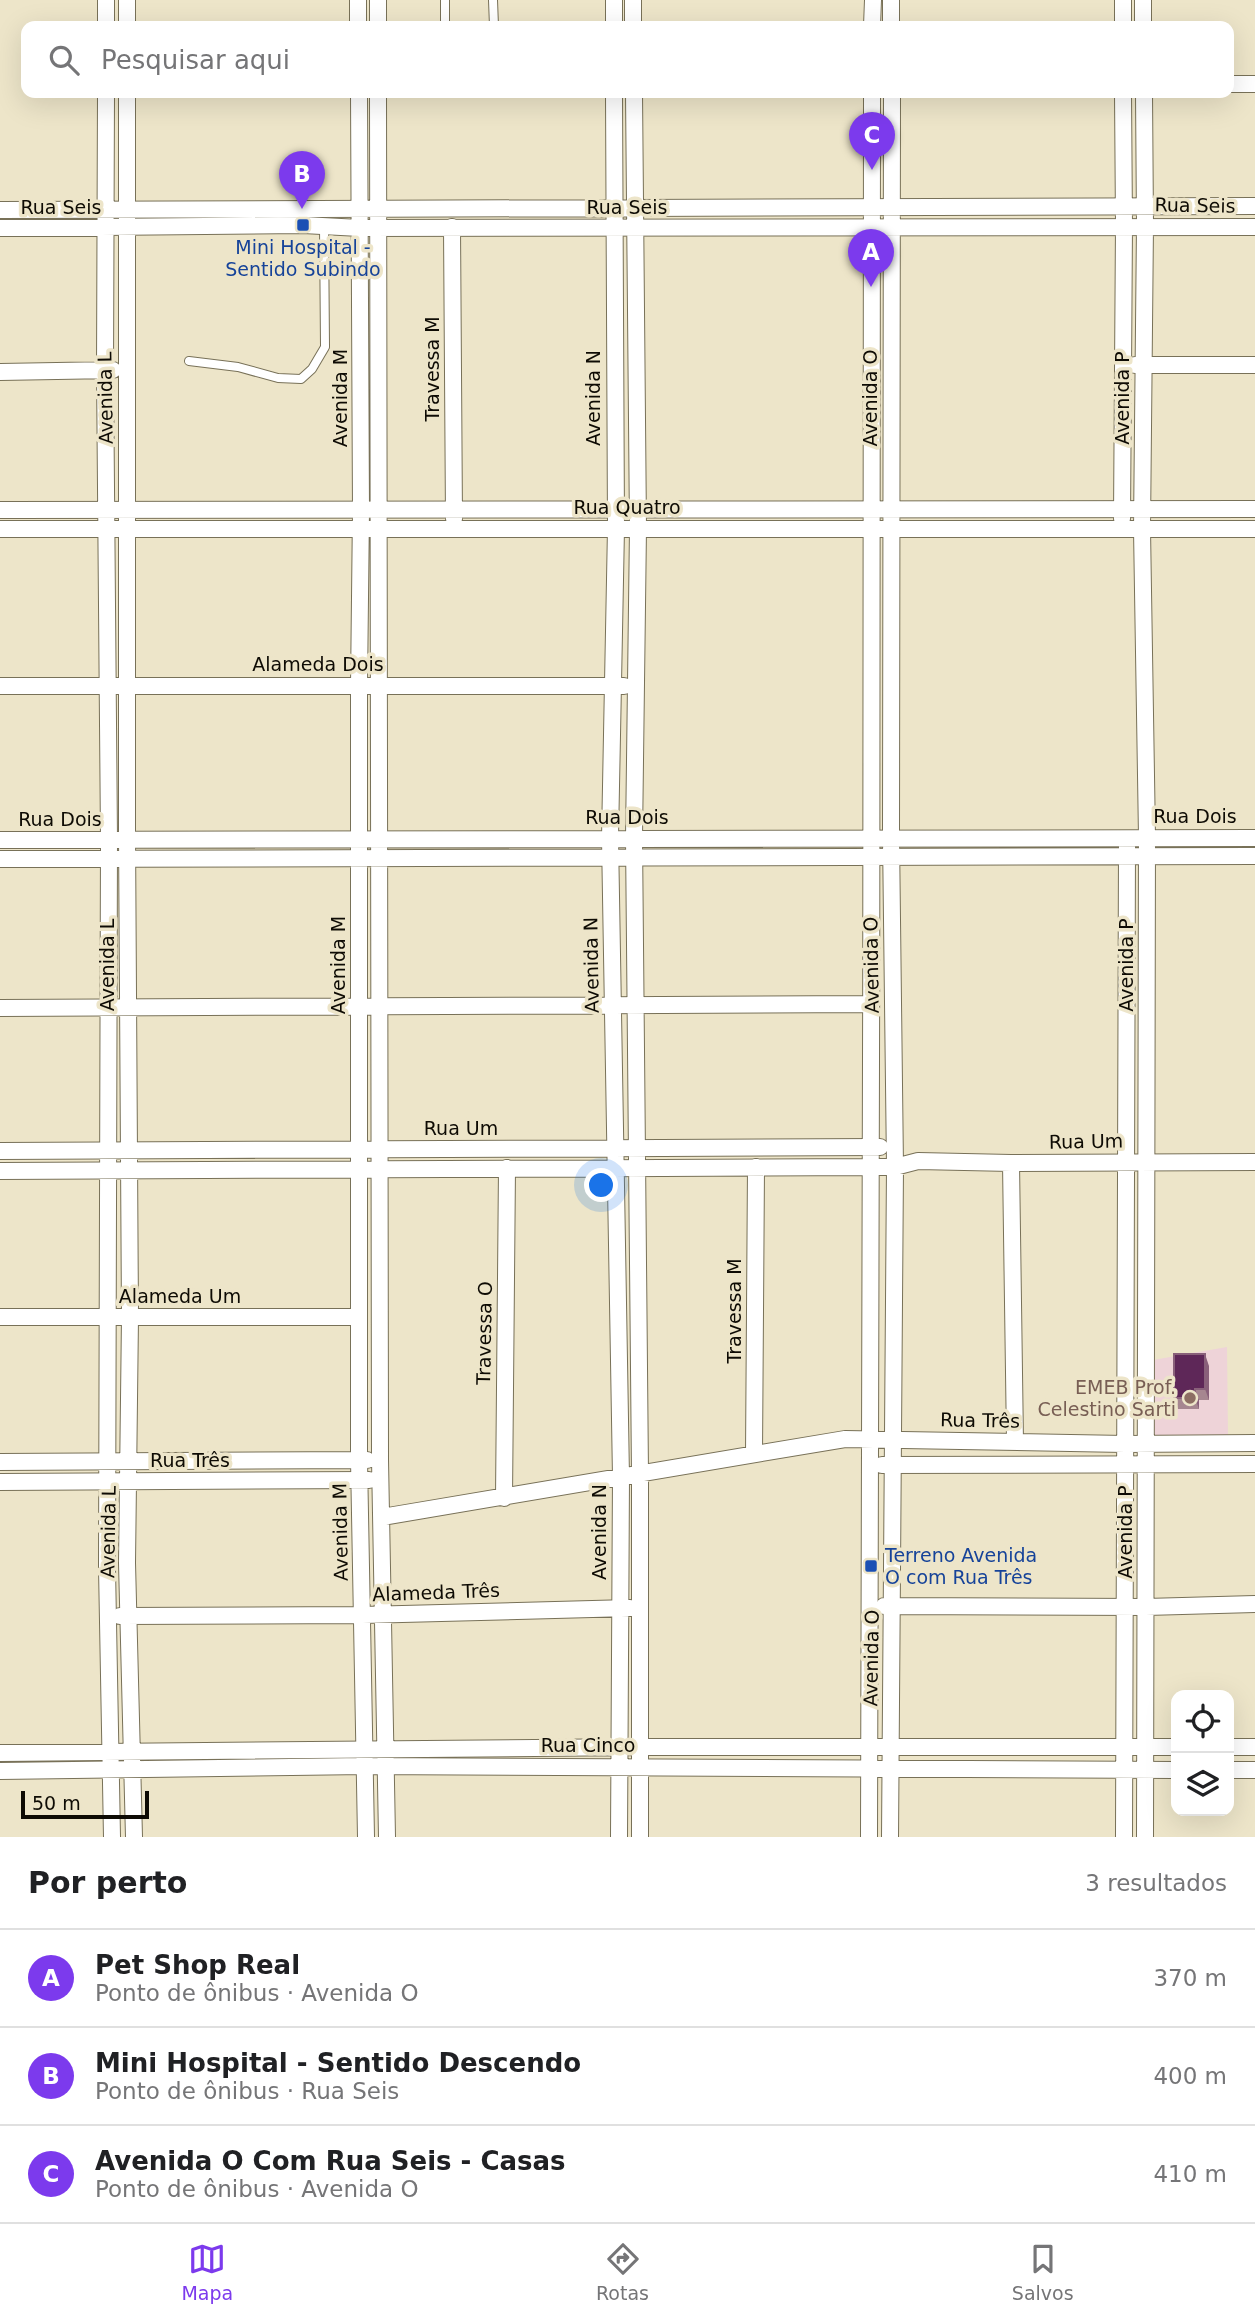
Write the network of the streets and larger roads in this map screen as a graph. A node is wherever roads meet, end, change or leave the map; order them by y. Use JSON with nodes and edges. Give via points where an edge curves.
{"nodes":[{"id":1,"x":106,"y":0,"type":"edge"},
{"id":2,"x":127,"y":0,"type":"edge"},
{"id":3,"x":358,"y":0,"type":"edge"},
{"id":4,"x":378,"y":0,"type":"edge"},
{"id":5,"x":614,"y":0,"type":"edge"},
{"id":6,"x":633,"y":0,"type":"edge"},
{"id":7,"x":873,"y":0,"type":"edge"},
{"id":8,"x":891,"y":0,"type":"edge"},
{"id":9,"x":1123,"y":0,"type":"edge"},
{"id":10,"x":1143,"y":0,"type":"edge"},
{"id":11,"x":106,"y":21,"type":"edge"},
{"id":12,"x":127,"y":21,"type":"edge"},
{"id":13,"x":358,"y":21,"type":"edge"},
{"id":14,"x":378,"y":21,"type":"edge"},
{"id":15,"x":614,"y":21,"type":"edge"},
{"id":16,"x":633,"y":21,"type":"edge"},
{"id":17,"x":872,"y":21,"type":"edge"},
{"id":18,"x":891,"y":21,"type":"edge"},
{"id":19,"x":1123,"y":21,"type":"edge"},
{"id":20,"x":1143,"y":21,"type":"edge"},
{"id":21,"x":1234,"y":84,"type":"edge"},
{"id":22,"x":1255,"y":84,"type":"edge"},
{"id":23,"x":106,"y":98,"type":"edge"},
{"id":24,"x":127,"y":98,"type":"edge"},
{"id":25,"x":359,"y":98,"type":"edge"},
{"id":26,"x":378,"y":98,"type":"edge"},
{"id":27,"x":614,"y":98,"type":"edge"},
{"id":28,"x":634,"y":98,"type":"edge"},
{"id":29,"x":872,"y":98,"type":"edge"},
{"id":30,"x":892,"y":98,"type":"edge"},
{"id":31,"x":1123,"y":98,"type":"edge"},
{"id":32,"x":1144,"y":98,"type":"edge"},
{"id":33,"x":1124,"y":205,"type":"junction"},
{"id":34,"x":1145,"y":205,"type":"junction"},
{"id":35,"x":872,"y":206,"type":"junction"},
{"id":36,"x":892,"y":206,"type":"junction"},
{"id":37,"x":1255,"y":206,"type":"edge"},
{"id":38,"x":635,"y":208,"type":"junction"},
{"id":39,"x":0,"y":209,"type":"edge"},
{"id":40,"x":106,"y":209,"type":"junction"},
{"id":41,"x":127,"y":209,"type":"junction"},
{"id":42,"x":360,"y":209,"type":"junction"},
{"id":43,"x":379,"y":209,"type":"junction"},
{"id":44,"x":614,"y":209,"type":"junction"},
{"id":45,"x":871,"y":225,"type":"junction"},
{"id":46,"x":1124,"y":225,"type":"junction"},
{"id":47,"x":1145,"y":225,"type":"junction"},
{"id":48,"x":892,"y":226,"type":"junction"},
{"id":49,"x":1255,"y":227,"type":"edge"},
{"id":50,"x":0,"y":228,"type":"edge"},
{"id":51,"x":105,"y":228,"type":"junction"},
{"id":52,"x":126,"y":228,"type":"junction"},
{"id":53,"x":360,"y":228,"type":"junction"},
{"id":54,"x":378,"y":228,"type":"junction"},
{"id":55,"x":452,"y":228,"type":"junction"},
{"id":56,"x":614,"y":228,"type":"junction"},
{"id":57,"x":635,"y":228,"type":"junction"},
{"id":58,"x":1122,"y":365,"type":"junction"},
{"id":59,"x":1143,"y":365,"type":"junction"},
{"id":60,"x":1255,"y":365,"type":"edge"},
{"id":61,"x":126,"y":369,"type":"junction"},
{"id":62,"x":105,"y":370,"type":"junction"},
{"id":63,"x":0,"y":372,"type":"edge"},
{"id":64,"x":614,"y":509,"type":"junction"},
{"id":65,"x":636,"y":509,"type":"junction"},
{"id":66,"x":870,"y":509,"type":"junction"},
{"id":67,"x":891,"y":509,"type":"junction"},
{"id":68,"x":1121,"y":509,"type":"junction"},
{"id":69,"x":1143,"y":509,"type":"junction"},
{"id":70,"x":1255,"y":509,"type":"edge"},
{"id":71,"x":0,"y":510,"type":"edge"},
{"id":72,"x":107,"y":510,"type":"junction"},
{"id":73,"x":128,"y":510,"type":"junction"},
{"id":74,"x":361,"y":510,"type":"junction"},
{"id":75,"x":380,"y":510,"type":"junction"},
{"id":76,"x":453,"y":510,"type":"junction"},
{"id":77,"x":454,"y":528,"type":"junction"},
{"id":78,"x":616,"y":528,"type":"junction"},
{"id":79,"x":638,"y":528,"type":"junction"},
{"id":80,"x":870,"y":528,"type":"junction"},
{"id":81,"x":891,"y":528,"type":"junction"},
{"id":82,"x":1122,"y":528,"type":"junction"},
{"id":83,"x":0,"y":529,"type":"edge"},
{"id":84,"x":108,"y":529,"type":"junction"},
{"id":85,"x":128,"y":529,"type":"junction"},
{"id":86,"x":361,"y":529,"type":"junction"},
{"id":87,"x":380,"y":529,"type":"junction"},
{"id":88,"x":1142,"y":529,"type":"junction"},
{"id":89,"x":1255,"y":529,"type":"edge"},
{"id":90,"x":108,"y":685,"type":"junction"},
{"id":91,"x":127,"y":685,"type":"junction"},
{"id":92,"x":359,"y":685,"type":"junction"},
{"id":93,"x":379,"y":685,"type":"junction"},
{"id":94,"x":0,"y":686,"type":"edge"},
{"id":95,"x":614,"y":686,"type":"junction"},
{"id":96,"x":635,"y":686,"type":"junction"},
{"id":97,"x":870,"y":837,"type":"junction"},
{"id":98,"x":891,"y":837,"type":"junction"},
{"id":99,"x":1127,"y":837,"type":"junction"},
{"id":100,"x":1147,"y":837,"type":"junction"},
{"id":101,"x":359,"y":838,"type":"junction"},
{"id":102,"x":378,"y":838,"type":"junction"},
{"id":103,"x":611,"y":838,"type":"junction"},
{"id":104,"x":634,"y":838,"type":"junction"},
{"id":105,"x":1255,"y":838,"type":"edge"},
{"id":106,"x":0,"y":840,"type":"edge"},
{"id":107,"x":109,"y":840,"type":"junction"},
{"id":108,"x":127,"y":840,"type":"junction"},
{"id":109,"x":870,"y":856,"type":"junction"},
{"id":110,"x":891,"y":856,"type":"junction"},
{"id":111,"x":1127,"y":856,"type":"junction"},
{"id":112,"x":1147,"y":856,"type":"junction"},
{"id":113,"x":1255,"y":856,"type":"edge"},
{"id":114,"x":611,"y":857,"type":"junction"},
{"id":115,"x":635,"y":857,"type":"junction"},
{"id":116,"x":359,"y":858,"type":"junction"},
{"id":117,"x":378,"y":858,"type":"junction"},
{"id":118,"x":0,"y":859,"type":"edge"},
{"id":119,"x":109,"y":859,"type":"junction"},
{"id":120,"x":127,"y":859,"type":"junction"},
{"id":121,"x":871,"y":1004,"type":"junction"},
{"id":122,"x":612,"y":1005,"type":"junction"},
{"id":123,"x":636,"y":1005,"type":"junction"},
{"id":124,"x":359,"y":1006,"type":"junction"},
{"id":125,"x":380,"y":1006,"type":"junction"},
{"id":126,"x":128,"y":1007,"type":"junction"},
{"id":127,"x":1126,"y":1007,"type":"junction"},
{"id":128,"x":1147,"y":1007,"type":"junction"},
{"id":129,"x":0,"y":1008,"type":"edge"},
{"id":130,"x":108,"y":1008,"type":"junction"},
{"id":131,"x":871,"y":1146,"type":"junction"},
{"id":132,"x":614,"y":1148,"type":"junction"},
{"id":133,"x":638,"y":1148,"type":"junction"},
{"id":134,"x":894,"y":1148,"type":"junction"},
{"id":135,"x":107,"y":1150,"type":"junction"},
{"id":136,"x":359,"y":1150,"type":"junction"},
{"id":137,"x":380,"y":1150,"type":"junction"},
{"id":138,"x":0,"y":1151,"type":"edge"},
{"id":139,"x":129,"y":1151,"type":"junction"},
{"id":140,"x":918,"y":1161,"type":"junction"},
{"id":141,"x":1126,"y":1161,"type":"junction"},
{"id":142,"x":1146,"y":1161,"type":"junction"},
{"id":143,"x":1255,"y":1162,"type":"edge"},
{"id":144,"x":1011,"y":1163,"type":"junction"},
{"id":145,"x":756,"y":1167,"type":"junction"},
{"id":146,"x":872,"y":1167,"type":"junction"},
{"id":147,"x":895,"y":1167,"type":"junction"},
{"id":148,"x":380,"y":1168,"type":"junction"},
{"id":149,"x":507,"y":1168,"type":"junction"},
{"id":150,"x":615,"y":1168,"type":"junction"},
{"id":151,"x":638,"y":1168,"type":"junction"},
{"id":152,"x":360,"y":1169,"type":"junction"},
{"id":153,"x":107,"y":1170,"type":"junction"},
{"id":154,"x":130,"y":1170,"type":"junction"},
{"id":155,"x":0,"y":1171,"type":"edge"},
{"id":156,"x":0,"y":1317,"type":"edge"},
{"id":157,"x":108,"y":1317,"type":"junction"},
{"id":158,"x":130,"y":1317,"type":"junction"},
{"id":159,"x":359,"y":1317,"type":"junction"},
{"id":160,"x":872,"y":1439,"type":"junction"},
{"id":161,"x":892,"y":1440,"type":"junction"},
{"id":162,"x":1015,"y":1442,"type":"junction"},
{"id":163,"x":1255,"y":1443,"type":"edge"},
{"id":164,"x":1125,"y":1444,"type":"junction"},
{"id":165,"x":1145,"y":1444,"type":"junction"},
{"id":166,"x":754,"y":1454,"type":"junction"},
{"id":167,"x":359,"y":1460,"type":"junction"},
{"id":168,"x":380,"y":1460,"type":"junction"},
{"id":169,"x":107,"y":1461,"type":"junction"},
{"id":170,"x":130,"y":1461,"type":"junction"},
{"id":171,"x":0,"y":1462,"type":"edge"},
{"id":172,"x":1255,"y":1464,"type":"edge"},
{"id":173,"x":873,"y":1465,"type":"junction"},
{"id":174,"x":892,"y":1465,"type":"junction"},
{"id":175,"x":1124,"y":1465,"type":"junction"},
{"id":176,"x":1146,"y":1465,"type":"junction"},
{"id":177,"x":640,"y":1474,"type":"junction"},
{"id":178,"x":621,"y":1477,"type":"junction"},
{"id":179,"x":360,"y":1480,"type":"junction"},
{"id":180,"x":381,"y":1480,"type":"junction"},
{"id":181,"x":107,"y":1481,"type":"junction"},
{"id":182,"x":129,"y":1481,"type":"junction"},
{"id":183,"x":0,"y":1482,"type":"edge"},
{"id":184,"x":503,"y":1498,"type":"junction"},
{"id":185,"x":382,"y":1517,"type":"junction"},
{"id":186,"x":1255,"y":1604,"type":"edge"},
{"id":187,"x":871,"y":1606,"type":"junction"},
{"id":188,"x":892,"y":1606,"type":"junction"},
{"id":189,"x":1125,"y":1607,"type":"junction"},
{"id":190,"x":1146,"y":1607,"type":"junction"},
{"id":191,"x":641,"y":1608,"type":"junction"},
{"id":192,"x":620,"y":1609,"type":"junction"},
{"id":193,"x":383,"y":1613,"type":"junction"},
{"id":194,"x":129,"y":1615,"type":"junction"},
{"id":195,"x":363,"y":1615,"type":"junction"},
{"id":196,"x":107,"y":1616,"type":"junction"},
{"id":197,"x":1125,"y":1680,"type":"junction"},
{"id":198,"x":1146,"y":1681,"type":"junction"},
{"id":199,"x":641,"y":1747,"type":"junction"},
{"id":200,"x":870,"y":1747,"type":"junction"},
{"id":201,"x":890,"y":1747,"type":"junction"},
{"id":202,"x":1124,"y":1747,"type":"junction"},
{"id":203,"x":1146,"y":1747,"type":"junction"},
{"id":204,"x":1171,"y":1747,"type":"edge"},
{"id":205,"x":619,"y":1748,"type":"junction"},
{"id":206,"x":1234,"y":1748,"type":"edge"},
{"id":207,"x":1255,"y":1748,"type":"edge"},
{"id":208,"x":110,"y":1752,"type":"junction"},
{"id":209,"x":132,"y":1752,"type":"junction"},
{"id":210,"x":0,"y":1753,"type":"edge"},
{"id":211,"x":365,"y":1758,"type":"junction"},
{"id":212,"x":385,"y":1758,"type":"junction"},
{"id":213,"x":619,"y":1766,"type":"junction"},
{"id":214,"x":641,"y":1766,"type":"junction"},
{"id":215,"x":870,"y":1768,"type":"junction"},
{"id":216,"x":890,"y":1768,"type":"junction"},
{"id":217,"x":111,"y":1769,"type":"junction"},
{"id":218,"x":132,"y":1769,"type":"junction"},
{"id":219,"x":1124,"y":1769,"type":"junction"},
{"id":220,"x":1145,"y":1769,"type":"junction"},
{"id":221,"x":0,"y":1770,"type":"edge"},
{"id":222,"x":1171,"y":1770,"type":"edge"},
{"id":223,"x":1234,"y":1770,"type":"edge"},
{"id":224,"x":1255,"y":1770,"type":"edge"},
{"id":225,"x":112,"y":1837,"type":"edge"},
{"id":226,"x":134,"y":1837,"type":"edge"},
{"id":227,"x":366,"y":1837,"type":"edge"},
{"id":228,"x":387,"y":1837,"type":"edge"},
{"id":229,"x":619,"y":1837,"type":"edge"},
{"id":230,"x":640,"y":1837,"type":"edge"},
{"id":231,"x":869,"y":1837,"type":"edge"},
{"id":232,"x":891,"y":1837,"type":"edge"},
{"id":233,"x":1124,"y":1837,"type":"edge"},
{"id":234,"x":1145,"y":1837,"type":"edge"}],
"edges":[{"from":1,"to":11,"type":"street"},
{"from":2,"to":12,"type":"street"},
{"from":3,"to":13,"type":"street"},
{"from":4,"to":14,"type":"street"},
{"from":5,"to":15,"type":"street"},
{"from":6,"to":16,"type":"street"},
{"from":7,"to":17,"type":"street"},
{"from":8,"to":18,"type":"street"},
{"from":9,"to":19,"type":"street"},
{"from":10,"to":20,"type":"street"},
{"from":21,"to":22,"type":"street"},
{"from":23,"to":40,"type":"street","name":"Avenida L"},
{"from":24,"to":41,"type":"street","name":"Avenida L"},
{"from":25,"to":42,"type":"street","name":"Avenida M"},
{"from":26,"to":43,"type":"street","name":"Avenida M"},
{"from":27,"to":44,"type":"street","name":"Avenida N"},
{"from":28,"to":38,"type":"street"},
{"from":29,"to":35,"type":"street","name":"Avenida O"},
{"from":30,"to":36,"type":"street","name":"Avenida O"},
{"from":31,"to":33,"type":"street","name":"Avenida P"},
{"from":32,"to":34,"type":"street","name":"Avenida P"},
{"from":33,"to":34,"type":"street","name":"Rua Seis"},
{"from":33,"to":36,"type":"street","name":"Rua Seis"},
{"from":33,"to":46,"type":"street","name":"Avenida P"},
{"from":34,"to":37,"type":"street","name":"Rua Seis"},
{"from":34,"to":47,"type":"street","name":"Avenida P"},
{"from":35,"to":36,"type":"street","name":"Rua Seis"},
{"from":35,"to":38,"type":"street","name":"Rua Seis"},
{"from":35,"to":45,"type":"street","name":"Avenida O"},
{"from":36,"to":48,"type":"street","name":"Avenida O"},
{"from":38,"to":44,"type":"street","name":"Rua Seis"},
{"from":38,"to":57,"type":"street"},
{"from":39,"to":40,"type":"street","name":"Rua Seis"},
{"from":40,"to":41,"type":"street","name":"Rua Seis"},
{"from":40,"to":51,"type":"street","name":"Avenida L"},
{"from":41,"to":42,"type":"street","name":"Rua Seis"},
{"from":41,"to":52,"type":"street","name":"Avenida L"},
{"from":42,"to":43,"type":"street","name":"Rua Seis"},
{"from":42,"to":53,"type":"street","name":"Avenida M"},
{"from":43,"to":44,"type":"street","name":"Rua Seis"},
{"from":43,"to":54,"type":"street","name":"Avenida M"},
{"from":44,"to":56,"type":"street","name":"Avenida N"},
{"from":45,"to":48,"type":"street","name":"Rua Seis"},
{"from":45,"to":57,"type":"street","name":"Rua Seis"},
{"from":45,"to":66,"type":"street","name":"Avenida O"},
{"from":46,"to":47,"type":"street","name":"Rua Seis"},
{"from":46,"to":48,"type":"street","name":"Rua Seis"},
{"from":46,"to":58,"type":"street","name":"Avenida P"},
{"from":47,"to":49,"type":"street","name":"Rua Seis"},
{"from":47,"to":59,"type":"street","name":"Avenida P"},
{"from":48,"to":67,"type":"street","name":"Avenida O"},
{"from":50,"to":51,"type":"street","name":"Rua Seis"},
{"from":51,"to":52,"type":"street","name":"Rua Seis"},
{"from":51,"to":62,"type":"street","name":"Avenida L"},
{"from":52,"to":53,"type":"street","name":"Rua Seis"},
{"from":52,"to":61,"type":"street","name":"Avenida L"},
{"from":53,"to":54,"type":"street","name":"Rua Seis"},
{"from":53,"to":74,"type":"street","name":"Avenida M"},
{"from":54,"to":55,"type":"street","name":"Rua Seis"},
{"from":54,"to":75,"type":"street","name":"Avenida M"},
{"from":55,"to":56,"type":"street","name":"Rua Seis"},
{"from":55,"to":76,"type":"street","name":"Travessa M"},
{"from":56,"to":57,"type":"street","name":"Rua Seis"},
{"from":56,"to":64,"type":"street","name":"Avenida N"},
{"from":57,"to":65,"type":"street"},
{"from":58,"to":59,"type":"street"},
{"from":58,"to":68,"type":"street","name":"Avenida P"},
{"from":59,"to":60,"type":"street"},
{"from":59,"to":69,"type":"street","name":"Avenida P"},
{"from":61,"to":62,"type":"street"},
{"from":61,"to":73,"type":"street","name":"Avenida L"},
{"from":62,"to":63,"type":"street"},
{"from":62,"to":72,"type":"street","name":"Avenida L"},
{"from":64,"to":65,"type":"street","name":"Rua Quatro"},
{"from":64,"to":76,"type":"street","name":"Rua Quatro"},
{"from":64,"to":78,"type":"street","name":"Avenida N"},
{"from":65,"to":66,"type":"street","name":"Rua Quatro"},
{"from":65,"to":79,"type":"street"},
{"from":66,"to":67,"type":"street","name":"Rua Quatro"},
{"from":66,"to":80,"type":"street","name":"Avenida O"},
{"from":67,"to":68,"type":"street","name":"Rua Quatro"},
{"from":67,"to":81,"type":"street","name":"Avenida O"},
{"from":68,"to":69,"type":"street","name":"Rua Quatro"},
{"from":68,"to":82,"type":"street","name":"Avenida P"},
{"from":69,"to":70,"type":"street","name":"Rua Quatro"},
{"from":69,"to":88,"type":"street","name":"Avenida P"},
{"from":71,"to":72,"type":"street","name":"Rua Quatro"},
{"from":72,"to":73,"type":"street","name":"Rua Quatro"},
{"from":72,"to":84,"type":"street","name":"Avenida L"},
{"from":73,"to":74,"type":"street","name":"Rua Quatro"},
{"from":73,"to":85,"type":"street","name":"Avenida L"},
{"from":74,"to":75,"type":"street","name":"Rua Quatro"},
{"from":74,"to":86,"type":"street","name":"Avenida M"},
{"from":75,"to":76,"type":"street","name":"Rua Quatro"},
{"from":75,"to":87,"type":"street","name":"Avenida M"},
{"from":76,"to":77,"type":"street","name":"Travessa M"},
{"from":77,"to":78,"type":"street","name":"Rua Quatro"},
{"from":77,"to":87,"type":"street","name":"Rua Quatro"},
{"from":78,"to":79,"type":"street","name":"Rua Quatro"},
{"from":78,"to":95,"type":"street","name":"Avenida N"},
{"from":79,"to":80,"type":"street","name":"Rua Quatro"},
{"from":79,"to":96,"type":"street"},
{"from":80,"to":81,"type":"street","name":"Rua Quatro"},
{"from":80,"to":97,"type":"street","name":"Avenida O"},
{"from":81,"to":82,"type":"street","name":"Rua Quatro"},
{"from":81,"to":98,"type":"street","name":"Avenida O"},
{"from":82,"to":88,"type":"street","name":"Rua Quatro"},
{"from":83,"to":84,"type":"street","name":"Rua Quatro"},
{"from":84,"to":85,"type":"street","name":"Rua Quatro"},
{"from":84,"to":90,"type":"street","name":"Avenida L"},
{"from":85,"to":86,"type":"street","name":"Rua Quatro"},
{"from":85,"to":91,"type":"street","name":"Avenida L"},
{"from":86,"to":87,"type":"street","name":"Rua Quatro"},
{"from":86,"to":92,"type":"street","name":"Avenida M"},
{"from":87,"to":93,"type":"street","name":"Avenida M"},
{"from":88,"to":89,"type":"street","name":"Rua Quatro"},
{"from":88,"to":100,"type":"street","name":"Avenida P"},
{"from":90,"to":91,"type":"street","name":"Alameda Dois"},
{"from":90,"to":94,"type":"street","name":"Alameda Dois"},
{"from":90,"to":107,"type":"street","name":"Avenida L"},
{"from":91,"to":92,"type":"street","name":"Alameda Dois"},
{"from":91,"to":108,"type":"street","name":"Avenida L"},
{"from":92,"to":93,"type":"street","name":"Alameda Dois"},
{"from":92,"to":101,"type":"street","name":"Avenida M"},
{"from":93,"to":95,"type":"street","name":"Alameda Dois"},
{"from":93,"to":102,"type":"street","name":"Avenida M"},
{"from":95,"to":96,"type":"street","name":"Alameda Dois"},
{"from":95,"to":103,"type":"street","name":"Avenida N"},
{"from":96,"to":104,"type":"street"},
{"from":97,"to":98,"type":"street","name":"Rua Dois"},
{"from":97,"to":104,"type":"street","name":"Rua Dois"},
{"from":97,"to":109,"type":"street","name":"Avenida O"},
{"from":98,"to":99,"type":"street","name":"Rua Dois"},
{"from":98,"to":110,"type":"street","name":"Avenida O"},
{"from":99,"to":100,"type":"street","name":"Rua Dois"},
{"from":99,"to":111,"type":"street","name":"Avenida P"},
{"from":100,"to":105,"type":"street","name":"Rua Dois"},
{"from":100,"to":112,"type":"street","name":"Avenida P"},
{"from":101,"to":102,"type":"street","name":"Rua Dois"},
{"from":101,"to":108,"type":"street","name":"Rua Dois"},
{"from":101,"to":116,"type":"street","name":"Avenida M"},
{"from":102,"to":103,"type":"street","name":"Rua Dois"},
{"from":102,"to":117,"type":"street","name":"Avenida M"},
{"from":103,"to":104,"type":"street","name":"Rua Dois"},
{"from":103,"to":114,"type":"street","name":"Avenida N"},
{"from":104,"to":115,"type":"street"},
{"from":106,"to":107,"type":"street","name":"Rua Dois"},
{"from":107,"to":108,"type":"street","name":"Rua Dois"},
{"from":107,"to":119,"type":"street","name":"Avenida L"},
{"from":108,"to":120,"type":"street","name":"Avenida L"},
{"from":109,"to":110,"type":"street","name":"Rua Dois"},
{"from":109,"to":115,"type":"street","name":"Rua Dois"},
{"from":109,"to":121,"type":"street","name":"Avenida O"},
{"from":110,"to":111,"type":"street","name":"Rua Dois"},
{"from":110,"to":134,"type":"street","name":"Avenida O"},
{"from":111,"to":112,"type":"street","name":"Rua Dois"},
{"from":111,"to":127,"type":"street","name":"Avenida P"},
{"from":112,"to":113,"type":"street","name":"Rua Dois"},
{"from":112,"to":128,"type":"street","name":"Avenida P"},
{"from":114,"to":115,"type":"street","name":"Rua Dois"},
{"from":114,"to":117,"type":"street","name":"Rua Dois"},
{"from":114,"to":122,"type":"street","name":"Avenida N"},
{"from":115,"to":123,"type":"street"},
{"from":116,"to":117,"type":"street","name":"Rua Dois"},
{"from":116,"to":120,"type":"street","name":"Rua Dois"},
{"from":116,"to":124,"type":"street","name":"Avenida M"},
{"from":117,"to":125,"type":"street","name":"Avenida M"},
{"from":118,"to":119,"type":"street","name":"Rua Dois"},
{"from":119,"to":120,"type":"street","name":"Rua Dois"},
{"from":119,"to":130,"type":"street","name":"Avenida L"},
{"from":120,"to":126,"type":"street","name":"Avenida L"},
{"from":121,"to":123,"type":"street"},
{"from":121,"to":131,"type":"street","name":"Avenida O"},
{"from":122,"to":123,"type":"street"},
{"from":122,"to":125,"type":"street"},
{"from":122,"to":132,"type":"street","name":"Avenida N"},
{"from":123,"to":133,"type":"street"},
{"from":124,"to":125,"type":"street"},
{"from":124,"to":126,"type":"street"},
{"from":124,"to":136,"type":"street","name":"Avenida M"},
{"from":125,"to":137,"type":"street","name":"Avenida M"},
{"from":126,"to":130,"type":"street"},
{"from":126,"to":139,"type":"street","name":"Avenida L"},
{"from":127,"to":128,"type":"street"},
{"from":127,"to":141,"type":"street","name":"Avenida P"},
{"from":128,"to":142,"type":"street","name":"Avenida P"},
{"from":129,"to":130,"type":"street"},
{"from":130,"to":135,"type":"street","name":"Avenida L"},
{"from":131,"to":133,"type":"street","name":"Rua Um"},
{"from":131,"to":134,"type":"street","name":"Rua Um"},
{"from":131,"to":146,"type":"street","name":"Avenida O"},
{"from":132,"to":133,"type":"street","name":"Rua Um"},
{"from":132,"to":137,"type":"street","name":"Rua Um"},
{"from":132,"to":150,"type":"street","name":"Avenida N"},
{"from":133,"to":151,"type":"street"},
{"from":134,"to":140,"type":"street","name":"Rua Um"},
{"from":134,"to":147,"type":"street","name":"Avenida O"},
{"from":135,"to":138,"type":"street","name":"Rua Um"},
{"from":135,"to":139,"type":"street","name":"Rua Um"},
{"from":135,"to":153,"type":"street","name":"Avenida L"},
{"from":136,"to":137,"type":"street","name":"Rua Um"},
{"from":136,"to":139,"type":"street","name":"Rua Um"},
{"from":136,"to":152,"type":"street","name":"Avenida M"},
{"from":137,"to":148,"type":"street","name":"Avenida M"},
{"from":139,"to":154,"type":"street","name":"Avenida L"},
{"from":140,"to":144,"type":"street","name":"Rua Um"},
{"from":140,"to":147,"type":"street","name":"Rua Um"},
{"from":141,"to":142,"type":"street","name":"Rua Um"},
{"from":141,"to":144,"type":"street","name":"Rua Um"},
{"from":141,"to":164,"type":"street","name":"Avenida P"},
{"from":142,"to":143,"type":"street","name":"Rua Um"},
{"from":142,"to":165,"type":"street","name":"Avenida P"},
{"from":144,"to":162,"type":"street"},
{"from":145,"to":146,"type":"street","name":"Rua Um"},
{"from":145,"to":151,"type":"street","name":"Rua Um"},
{"from":145,"to":166,"type":"street","name":"Travessa M"},
{"from":146,"to":147,"type":"street","name":"Rua Um"},
{"from":146,"to":160,"type":"street","name":"Avenida O"},
{"from":147,"to":161,"type":"street","name":"Avenida O"},
{"from":148,"to":149,"type":"street","name":"Rua Um"},
{"from":148,"to":152,"type":"street","name":"Rua Um"},
{"from":148,"to":168,"type":"street","name":"Avenida M"},
{"from":149,"to":150,"type":"street","name":"Rua Um"},
{"from":149,"to":184,"type":"street","name":"Travessa O"},
{"from":150,"to":151,"type":"street","name":"Rua Um"},
{"from":150,"to":178,"type":"street","name":"Avenida N"},
{"from":151,"to":177,"type":"street"},
{"from":152,"to":154,"type":"street","name":"Rua Um"},
{"from":152,"to":159,"type":"street","name":"Avenida M"},
{"from":153,"to":154,"type":"street","name":"Rua Um"},
{"from":153,"to":155,"type":"street","name":"Rua Um"},
{"from":153,"to":157,"type":"street","name":"Avenida L"},
{"from":154,"to":158,"type":"street","name":"Avenida L"},
{"from":156,"to":157,"type":"street","name":"Alameda Um"},
{"from":157,"to":158,"type":"street","name":"Alameda Um"},
{"from":157,"to":169,"type":"street","name":"Avenida L"},
{"from":158,"to":159,"type":"street","name":"Alameda Um"},
{"from":158,"to":170,"type":"street","name":"Avenida L"},
{"from":159,"to":167,"type":"street","name":"Avenida M"},
{"from":160,"to":161,"type":"street","name":"Rua Três"},
{"from":160,"to":166,"type":"street","name":"Rua Três"},
{"from":160,"to":173,"type":"street","name":"Avenida O"},
{"from":161,"to":162,"type":"street","name":"Rua Três"},
{"from":161,"to":174,"type":"street","name":"Avenida O"},
{"from":162,"to":164,"type":"street","name":"Rua Três"},
{"from":163,"to":165,"type":"street","name":"Rua Três"},
{"from":164,"to":165,"type":"street","name":"Rua Três"},
{"from":164,"to":175,"type":"street","name":"Avenida P"},
{"from":165,"to":176,"type":"street","name":"Avenida P"},
{"from":166,"to":177,"type":"street","name":"Rua Três"},
{"from":167,"to":168,"type":"street","name":"Rua Três"},
{"from":167,"to":170,"type":"street","name":"Rua Três"},
{"from":167,"to":179,"type":"street","name":"Avenida M"},
{"from":168,"to":180,"type":"street","name":"Avenida M"},
{"from":169,"to":170,"type":"street","name":"Rua Três"},
{"from":169,"to":171,"type":"street","name":"Rua Três"},
{"from":169,"to":181,"type":"street","name":"Avenida L"},
{"from":170,"to":182,"type":"street","name":"Avenida L"},
{"from":172,"to":176,"type":"street"},
{"from":173,"to":174,"type":"street"},
{"from":173,"to":187,"type":"street","name":"Avenida O"},
{"from":174,"to":175,"type":"street"},
{"from":174,"to":188,"type":"street","name":"Avenida O"},
{"from":175,"to":176,"type":"street"},
{"from":175,"to":189,"type":"street","name":"Avenida P"},
{"from":176,"to":190,"type":"street","name":"Avenida P"},
{"from":177,"to":178,"type":"street","name":"Rua Três"},
{"from":177,"to":191,"type":"street"},
{"from":178,"to":184,"type":"street","name":"Rua Três"},
{"from":178,"to":192,"type":"street","name":"Avenida N"},
{"from":179,"to":180,"type":"street","name":"Rua Três"},
{"from":179,"to":182,"type":"street","name":"Rua Três"},
{"from":179,"to":195,"type":"street","name":"Avenida M"},
{"from":180,"to":185,"type":"street","name":"Avenida M"},
{"from":181,"to":182,"type":"street","name":"Rua Três"},
{"from":181,"to":183,"type":"street","name":"Rua Três"},
{"from":181,"to":196,"type":"street","name":"Avenida L"},
{"from":182,"to":194,"type":"street","name":"Avenida L"},
{"from":184,"to":185,"type":"street","name":"Rua Três"},
{"from":185,"to":193,"type":"street","name":"Avenida M"},
{"from":186,"to":190,"type":"street"},
{"from":187,"to":188,"type":"street"},
{"from":187,"to":200,"type":"street","name":"Avenida O"},
{"from":188,"to":189,"type":"street"},
{"from":188,"to":201,"type":"street","name":"Avenida O"},
{"from":189,"to":190,"type":"street"},
{"from":189,"to":197,"type":"street","name":"Avenida P"},
{"from":190,"to":198,"type":"street","name":"Avenida P"},
{"from":191,"to":192,"type":"street","name":"Alameda Três"},
{"from":191,"to":199,"type":"street"},
{"from":192,"to":193,"type":"street","name":"Alameda Três"},
{"from":192,"to":205,"type":"street","name":"Avenida N"},
{"from":193,"to":195,"type":"street","name":"Alameda Três"},
{"from":193,"to":212,"type":"street","name":"Avenida M"},
{"from":194,"to":195,"type":"street","name":"Alameda Três"},
{"from":194,"to":196,"type":"street","name":"Alameda Três"},
{"from":194,"to":209,"type":"street","name":"Avenida L"},
{"from":195,"to":211,"type":"street","name":"Avenida M"},
{"from":196,"to":208,"type":"street","name":"Avenida L"},
{"from":197,"to":198,"type":"street"},
{"from":197,"to":202,"type":"street","name":"Avenida P"},
{"from":198,"to":203,"type":"street","name":"Avenida P"},
{"from":199,"to":200,"type":"street","name":"Rua Cinco"},
{"from":199,"to":205,"type":"street","name":"Rua Cinco"},
{"from":199,"to":214,"type":"street"},
{"from":200,"to":201,"type":"street","name":"Rua Cinco"},
{"from":200,"to":215,"type":"street","name":"Avenida O"},
{"from":201,"to":202,"type":"street","name":"Rua Cinco"},
{"from":201,"to":216,"type":"street","name":"Avenida O"},
{"from":202,"to":203,"type":"street","name":"Rua Cinco"},
{"from":202,"to":219,"type":"street","name":"Avenida P"},
{"from":203,"to":204,"type":"street","name":"Rua Cinco"},
{"from":203,"to":220,"type":"street","name":"Avenida P"},
{"from":205,"to":212,"type":"street","name":"Rua Cinco"},
{"from":205,"to":213,"type":"street","name":"Avenida N"},
{"from":206,"to":207,"type":"street"},
{"from":208,"to":209,"type":"street","name":"Rua Cinco"},
{"from":208,"to":210,"type":"street","name":"Rua Cinco"},
{"from":208,"to":217,"type":"street","name":"Avenida L"},
{"from":209,"to":211,"type":"street","name":"Rua Cinco"},
{"from":209,"to":218,"type":"street","name":"Avenida L"},
{"from":211,"to":212,"type":"street","name":"Rua Cinco"},
{"from":211,"to":218,"type":"street","name":"Rua Cinco"},
{"from":211,"to":227,"type":"street","name":"Avenida M"},
{"from":212,"to":213,"type":"street","name":"Rua Cinco"},
{"from":212,"to":228,"type":"street","name":"Avenida M"},
{"from":213,"to":214,"type":"street","name":"Rua Cinco"},
{"from":213,"to":229,"type":"street","name":"Avenida N"},
{"from":214,"to":215,"type":"street","name":"Rua Cinco"},
{"from":214,"to":230,"type":"street"},
{"from":215,"to":216,"type":"street","name":"Rua Cinco"},
{"from":215,"to":231,"type":"street","name":"Avenida O"},
{"from":216,"to":219,"type":"street","name":"Rua Cinco"},
{"from":216,"to":232,"type":"street","name":"Avenida O"},
{"from":217,"to":218,"type":"street","name":"Rua Cinco"},
{"from":217,"to":221,"type":"street","name":"Rua Cinco"},
{"from":217,"to":225,"type":"street","name":"Avenida L"},
{"from":218,"to":226,"type":"street","name":"Avenida L"},
{"from":219,"to":220,"type":"street","name":"Rua Cinco"},
{"from":219,"to":233,"type":"street","name":"Avenida P"},
{"from":220,"to":222,"type":"street","name":"Rua Cinco"},
{"from":220,"to":234,"type":"street","name":"Avenida P"},
{"from":223,"to":224,"type":"street"}]}
